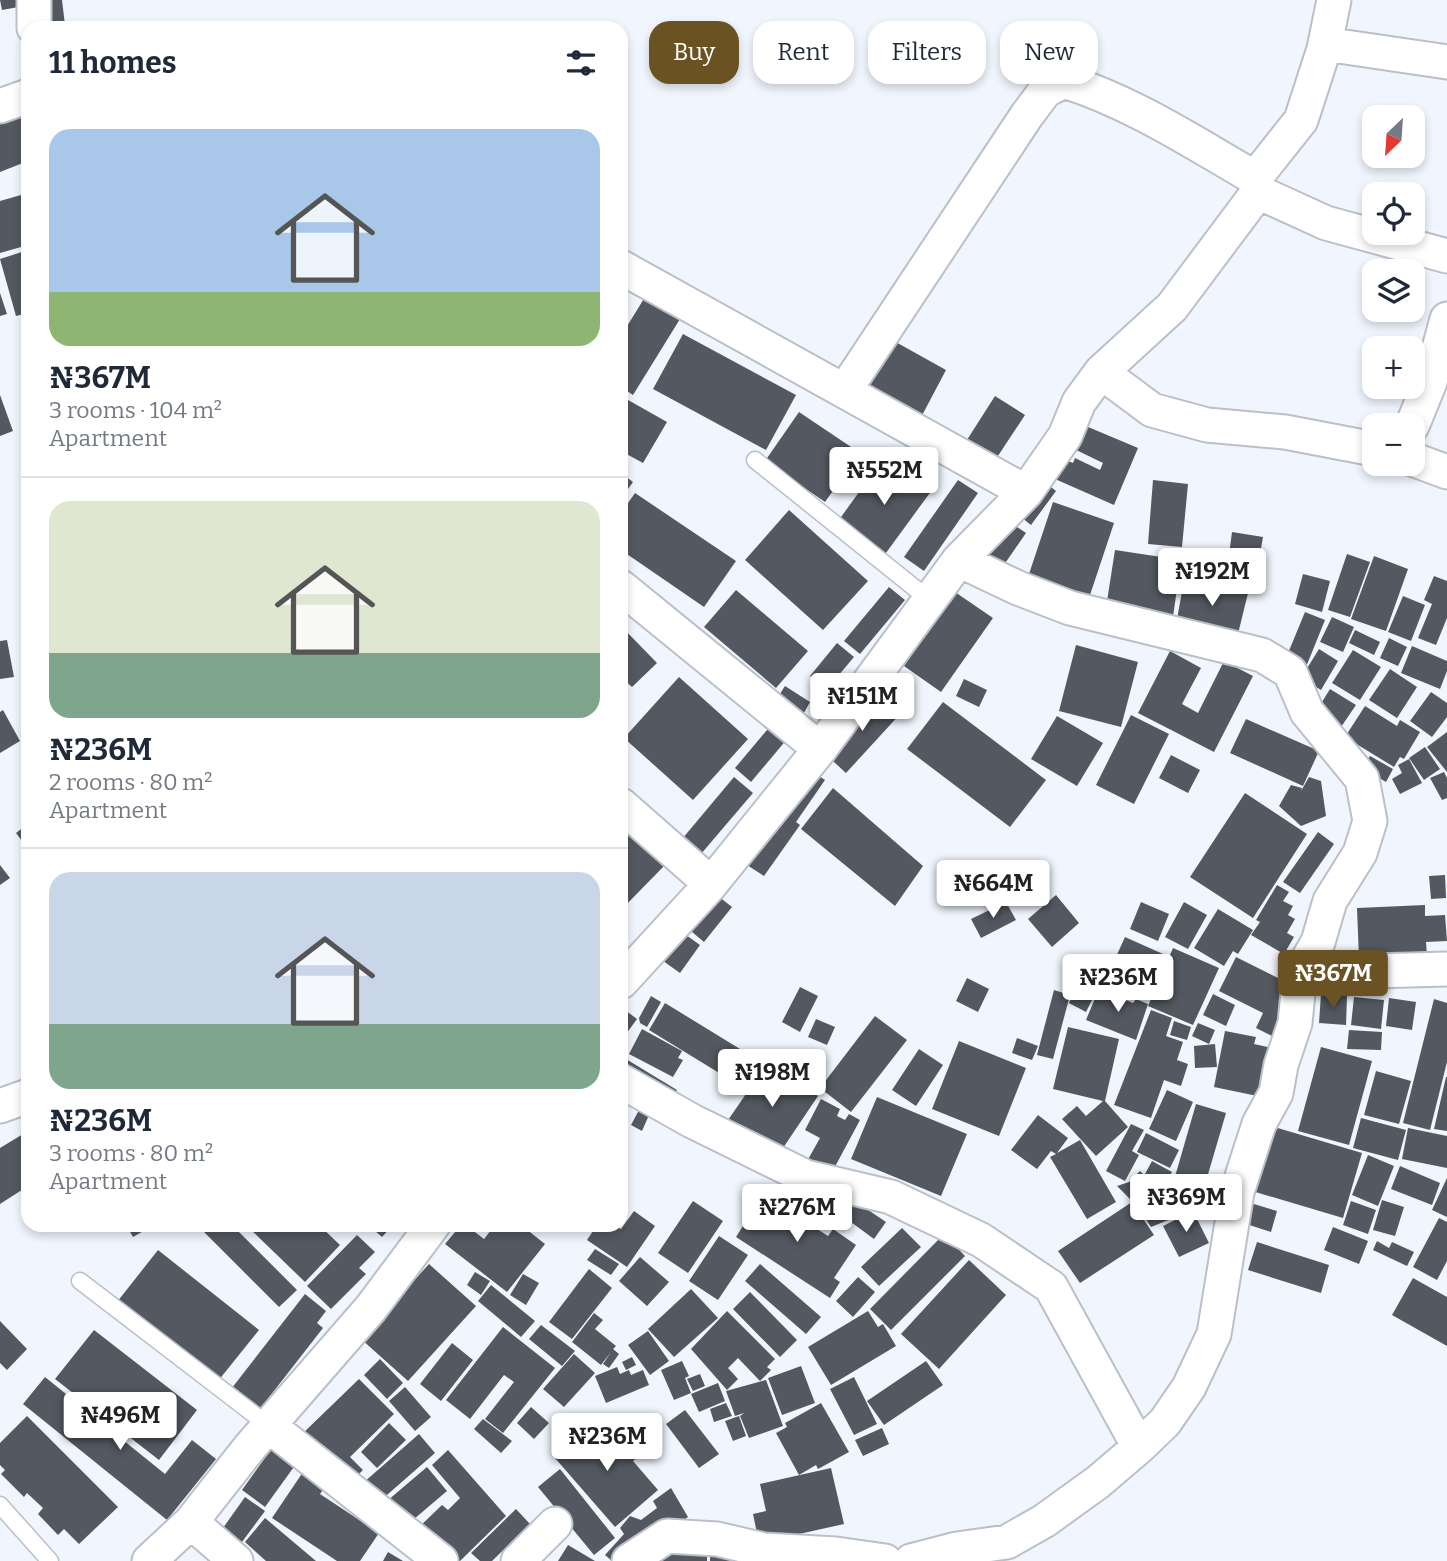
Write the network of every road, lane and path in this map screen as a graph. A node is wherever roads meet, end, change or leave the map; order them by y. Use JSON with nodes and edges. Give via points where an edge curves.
{"nodes":[{"id":1,"x":34,"y":0,"type":"edge"},
{"id":2,"x":1334,"y":0,"type":"edge"},
{"id":3,"x":34,"y":21,"type":"edge"},
{"id":4,"x":1325,"y":44,"type":"junction"},
{"id":5,"x":1447,"y":62,"type":"edge"},
{"id":6,"x":21,"y":98,"type":"edge"},
{"id":7,"x":0,"y":106,"type":"edge"},
{"id":8,"x":1257,"y":185,"type":"junction"},
{"id":9,"x":1447,"y":256,"type":"edge"},
{"id":10,"x":628,"y":271,"type":"edge"},
{"id":11,"x":1447,"y":319,"type":"edge"},
{"id":12,"x":1101,"y":372,"type":"junction"},
{"id":13,"x":845,"y":390,"type":"junction"},
{"id":14,"x":1417,"y":413,"type":"edge"},
{"id":15,"x":1362,"y":447,"type":"edge"},
{"id":16,"x":755,"y":460,"type":"dead end"},
{"id":17,"x":1425,"y":464,"type":"edge"},
{"id":18,"x":1447,"y":472,"type":"edge"},
{"id":19,"x":1026,"y":492,"type":"junction"},
{"id":20,"x":959,"y":559,"type":"junction"},
{"id":21,"x":628,"y":593,"type":"edge"},
{"id":22,"x":931,"y":601,"type":"junction"},
{"id":23,"x":820,"y":749,"type":"junction"},
{"id":24,"x":628,"y":811,"type":"edge"},
{"id":25,"x":710,"y":884,"type":"junction"},
{"id":26,"x":1447,"y":970,"type":"edge"},
{"id":27,"x":1300,"y":973,"type":"junction"},
{"id":28,"x":628,"y":974,"type":"edge"},
{"id":29,"x":628,"y":1085,"type":"edge"},
{"id":30,"x":21,"y":1098,"type":"edge"},
{"id":31,"x":0,"y":1106,"type":"edge"},
{"id":32,"x":428,"y":1232,"type":"edge"},
{"id":33,"x":80,"y":1281,"type":"dead end"},
{"id":34,"x":268,"y":1425,"type":"junction"},
{"id":35,"x":1139,"y":1447,"type":"junction"},
{"id":36,"x":0,"y":1505,"type":"edge"},
{"id":37,"x":191,"y":1522,"type":"junction"},
{"id":38,"x":555,"y":1524,"type":"dead end"},
{"id":39,"x":50,"y":1561,"type":"edge"},
{"id":40,"x":149,"y":1561,"type":"edge"},
{"id":41,"x":236,"y":1561,"type":"edge"},
{"id":42,"x":441,"y":1561,"type":"edge"},
{"id":43,"x":518,"y":1561,"type":"edge"},
{"id":44,"x":629,"y":1561,"type":"edge"},
{"id":45,"x":885,"y":1561,"type":"edge"},
{"id":46,"x":911,"y":1561,"type":"edge"}],
"edges":[{"from":1,"to":3,"type":"street"},
{"from":2,"to":4,"type":"street"},
{"from":4,"to":5,"type":"street"},
{"from":4,"to":8,"type":"street","via":[[1301,120]]},
{"from":6,"to":7,"type":"street"},
{"from":8,"to":9,"type":"street","via":[[1326,223]]},
{"from":8,"to":12,"type":"street","via":[[1172,307]]},
{"from":8,"to":13,"type":"street","via":[[1149,117],[1064,81],[1045,91],[1027,115]]},
{"from":10,"to":13,"type":"street"},
{"from":11,"to":14,"type":"street"},
{"from":12,"to":15,"type":"street","via":[[1152,410],[1206,425],[1284,432]]},
{"from":12,"to":19,"type":"street"},
{"from":13,"to":19,"type":"street"},
{"from":16,"to":22,"type":"lane"},
{"from":17,"to":18,"type":"street"},
{"from":19,"to":20,"type":"street"},
{"from":20,"to":22,"type":"street"},
{"from":20,"to":27,"type":"street","via":[[1070,608],[1262,655],[1290,672],[1307,712],[1362,779],[1370,821],[1360,853],[1330,901],[1318,942]]},
{"from":21,"to":23,"type":"street"},
{"from":22,"to":23,"type":"street"},
{"from":23,"to":25,"type":"street"},
{"from":24,"to":25,"type":"street"},
{"from":25,"to":28,"type":"street"},
{"from":26,"to":27,"type":"street"},
{"from":27,"to":35,"type":"street","via":[[1295,1023],[1276,1093],[1259,1124],[1237,1192],[1214,1334],[1189,1387],[1165,1422]]},
{"from":29,"to":35,"type":"street","via":[[806,1177],[891,1197],[981,1240],[1051,1287]]},
{"from":30,"to":31,"type":"street"},
{"from":32,"to":34,"type":"street","via":[[371,1308]]},
{"from":33,"to":34,"type":"lane"},
{"from":34,"to":37,"type":"street"},
{"from":34,"to":42,"type":"street"},
{"from":35,"to":46,"type":"street","via":[[1044,1521],[1007,1542]]},
{"from":36,"to":39,"type":"lane"},
{"from":37,"to":40,"type":"street"},
{"from":37,"to":41,"type":"street"},
{"from":38,"to":43,"type":"street"},
{"from":44,"to":45,"type":"street","via":[[667,1536]]}]}
